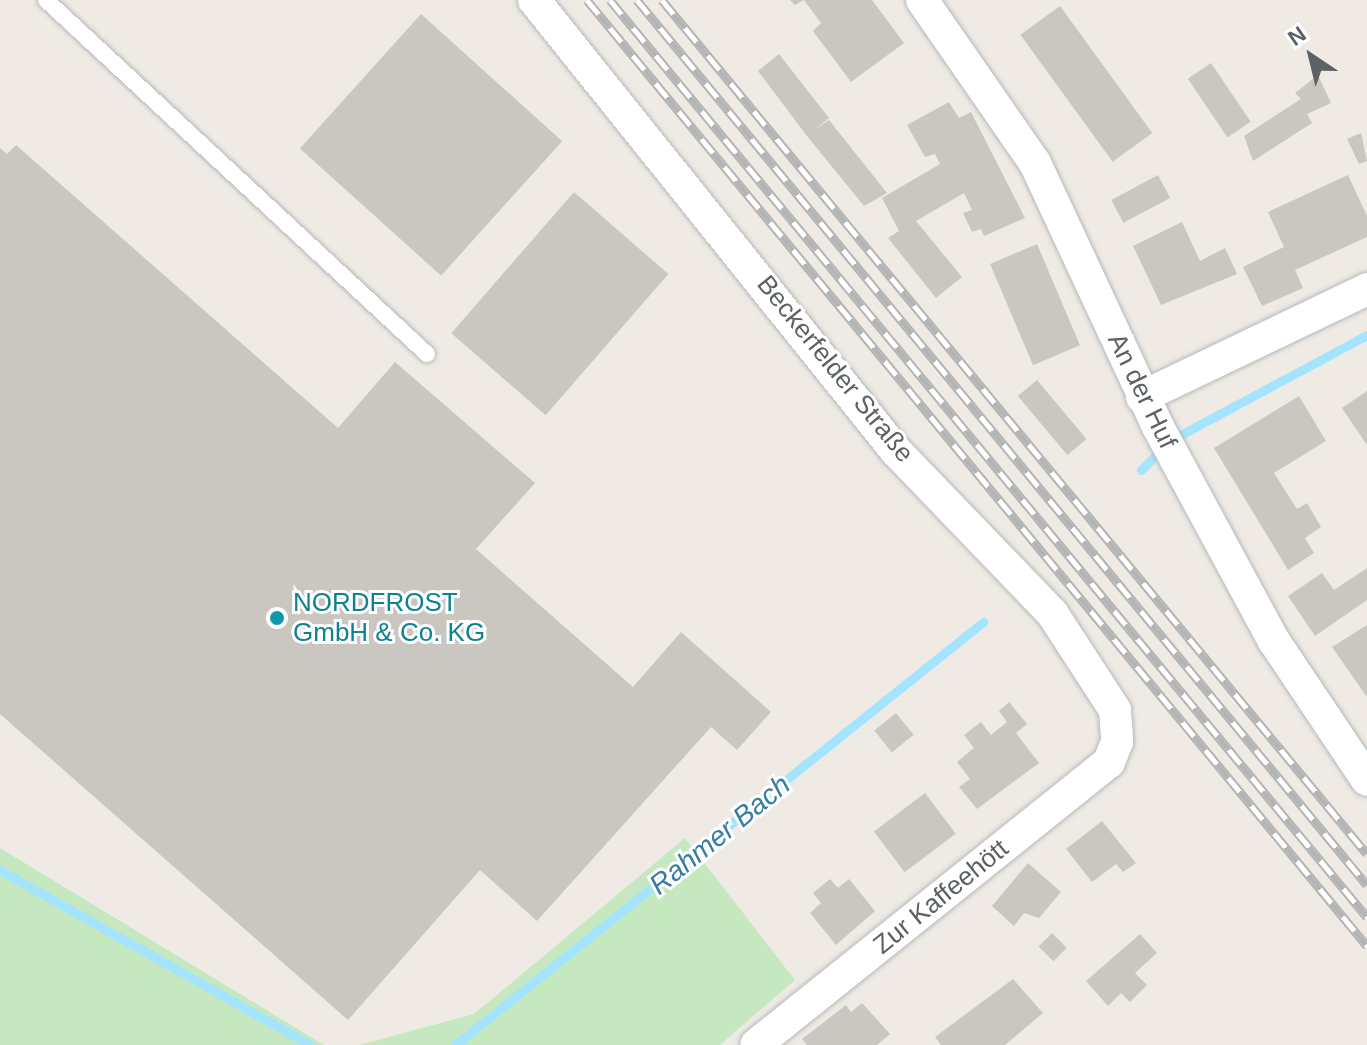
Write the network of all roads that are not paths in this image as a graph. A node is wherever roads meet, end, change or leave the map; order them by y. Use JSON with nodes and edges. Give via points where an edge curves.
{"nodes":[{"id":1,"x":46,"y":0,"type":"edge"},
{"id":2,"x":534,"y":0,"type":"edge"},
{"id":3,"x":922,"y":0,"type":"edge"},
{"id":4,"x":1367,"y":289,"type":"edge"},
{"id":5,"x":427,"y":354,"type":"dead end"},
{"id":6,"x":1142,"y":397,"type":"junction"},
{"id":7,"x":1117,"y":742,"type":"joint"},
{"id":8,"x":1367,"y":780,"type":"edge"},
{"id":9,"x":756,"y":1045,"type":"edge"}],
"edges":[{"from":1,"to":5,"type":"lane"},
{"from":2,"to":7,"type":"street","name":"Beckerfelder Straße","via":[[896,451],[1052,613],[1115,710]]},
{"from":3,"to":6,"type":"street","name":"An der Huf","via":[[1035,163]]},
{"from":4,"to":6,"type":"street"},
{"from":6,"to":8,"type":"street","name":"An der Huf","via":[[1274,641]]},
{"from":7,"to":9,"type":"street","name":"Zur Kaffeehött","via":[[1109,762]]}]}
